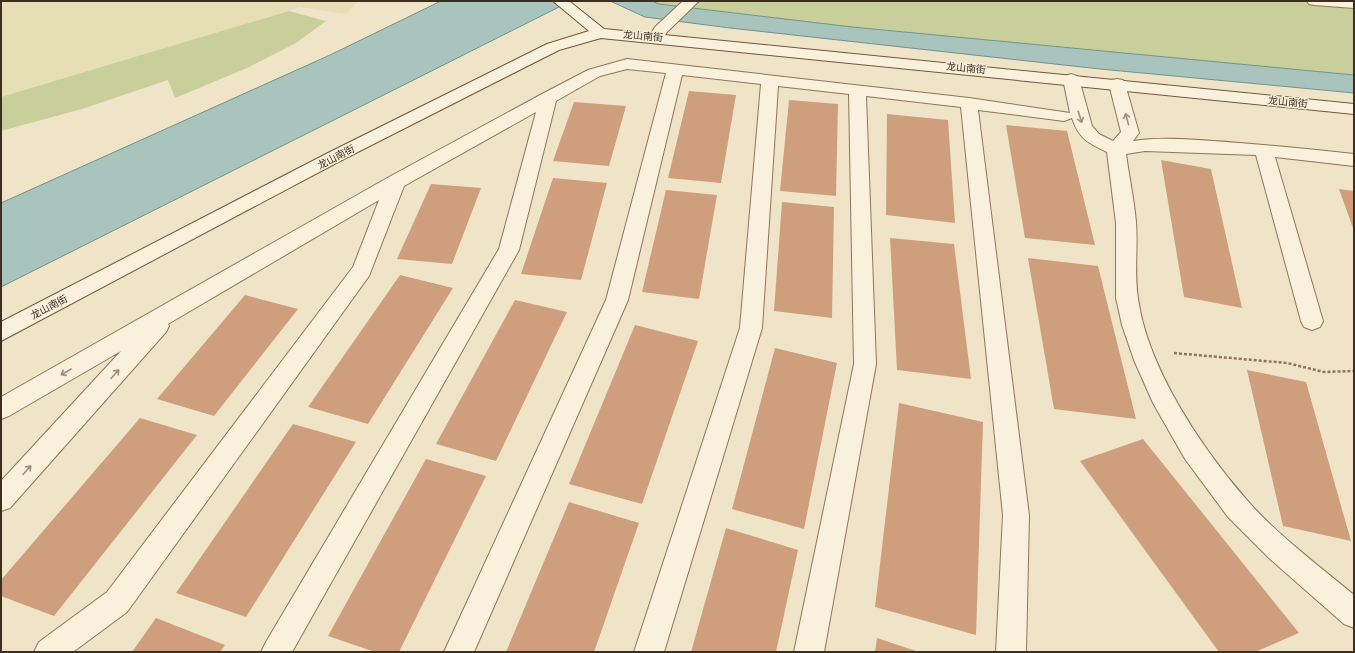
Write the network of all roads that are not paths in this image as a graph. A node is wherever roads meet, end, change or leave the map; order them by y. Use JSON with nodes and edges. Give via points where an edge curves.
{"nodes":[{"id":1,"x":692,"y":1,"type":"edge"},
{"id":2,"x":1314,"y":1,"type":"edge"},
{"id":3,"x":562,"y":3,"type":"edge"},
{"id":4,"x":1354,"y":4,"type":"edge"},
{"id":5,"x":600,"y":33,"type":"junction"},
{"id":6,"x":657,"y":37,"type":"junction"},
{"id":7,"x":675,"y":70,"type":"junction"},
{"id":8,"x":1071,"y":79,"type":"junction"},
{"id":9,"x":770,"y":80,"type":"junction"},
{"id":10,"x":1117,"y":84,"type":"junction"},
{"id":11,"x":857,"y":91,"type":"junction"},
{"id":12,"x":548,"y":98,"type":"junction"},
{"id":13,"x":968,"y":103,"type":"junction"},
{"id":14,"x":1354,"y":109,"type":"edge"},
{"id":15,"x":1064,"y":116,"type":"dead end"},
{"id":16,"x":1116,"y":149,"type":"junction"},
{"id":17,"x":1264,"y":150,"type":"junction"},
{"id":18,"x":1354,"y":160,"type":"edge"},
{"id":19,"x":396,"y":182,"type":"junction"},
{"id":20,"x":173,"y":311,"type":"junction"},
{"id":21,"x":1312,"y":321,"type":"dead end"},
{"id":22,"x":1,"y":332,"type":"edge"},
{"id":23,"x":1,"y":409,"type":"edge"},
{"id":24,"x":1,"y":499,"type":"edge"},
{"id":25,"x":1354,"y":614,"type":"edge"},
{"id":26,"x":49,"y":652,"type":"edge"},
{"id":27,"x":276,"y":652,"type":"edge"},
{"id":28,"x":459,"y":652,"type":"edge"},
{"id":29,"x":649,"y":652,"type":"edge"},
{"id":30,"x":810,"y":652,"type":"edge"},
{"id":31,"x":1011,"y":652,"type":"edge"}],
"edges":[{"from":1,"to":6,"type":"street","via":[[660,30]]},
{"from":2,"to":4,"type":"street"},
{"from":3,"to":5,"type":"street"},
{"from":5,"to":6,"type":"street","name":"龙山南街"},
{"from":5,"to":22,"type":"street","name":"龙山南街","via":[[553,47],[334,157]]},
{"from":6,"to":8,"type":"street","name":"龙山南街"},
{"from":7,"to":9,"type":"street"},
{"from":7,"to":12,"type":"street","via":[[627,64],[594,73]]},
{"from":7,"to":28,"type":"street","via":[[617,300]]},
{"from":8,"to":10,"type":"street","name":"龙山南街"},
{"from":8,"to":16,"type":"street","one_way":true,"via":[[1084,128],[1093,138]]},
{"from":9,"to":11,"type":"street"},
{"from":9,"to":29,"type":"street","via":[[751,328]]},
{"from":10,"to":14,"type":"street","name":"龙山南街"},
{"from":16,"to":10,"type":"street","one_way":true,"via":[[1130,133]]},
{"from":11,"to":13,"type":"street"},
{"from":11,"to":30,"type":"street","via":[[865,364]]},
{"from":12,"to":19,"type":"street"},
{"from":12,"to":27,"type":"street","via":[[509,250]]},
{"from":13,"to":15,"type":"street"},
{"from":13,"to":31,"type":"street","via":[[1016,515]]},
{"from":16,"to":17,"type":"street","via":[[1146,145]]},
{"from":16,"to":25,"type":"street","via":[[1126,223],[1127,298],[1145,360],[1161,396],[1194,451],[1237,508],[1279,549]]},
{"from":17,"to":18,"type":"street"},
{"from":17,"to":21,"type":"street"},
{"from":19,"to":20,"type":"street"},
{"from":19,"to":26,"type":"street","via":[[362,270],[117,602]]},
{"from":20,"to":23,"type":"street","one_way":true},
{"from":24,"to":20,"type":"street","one_way":true}]}
